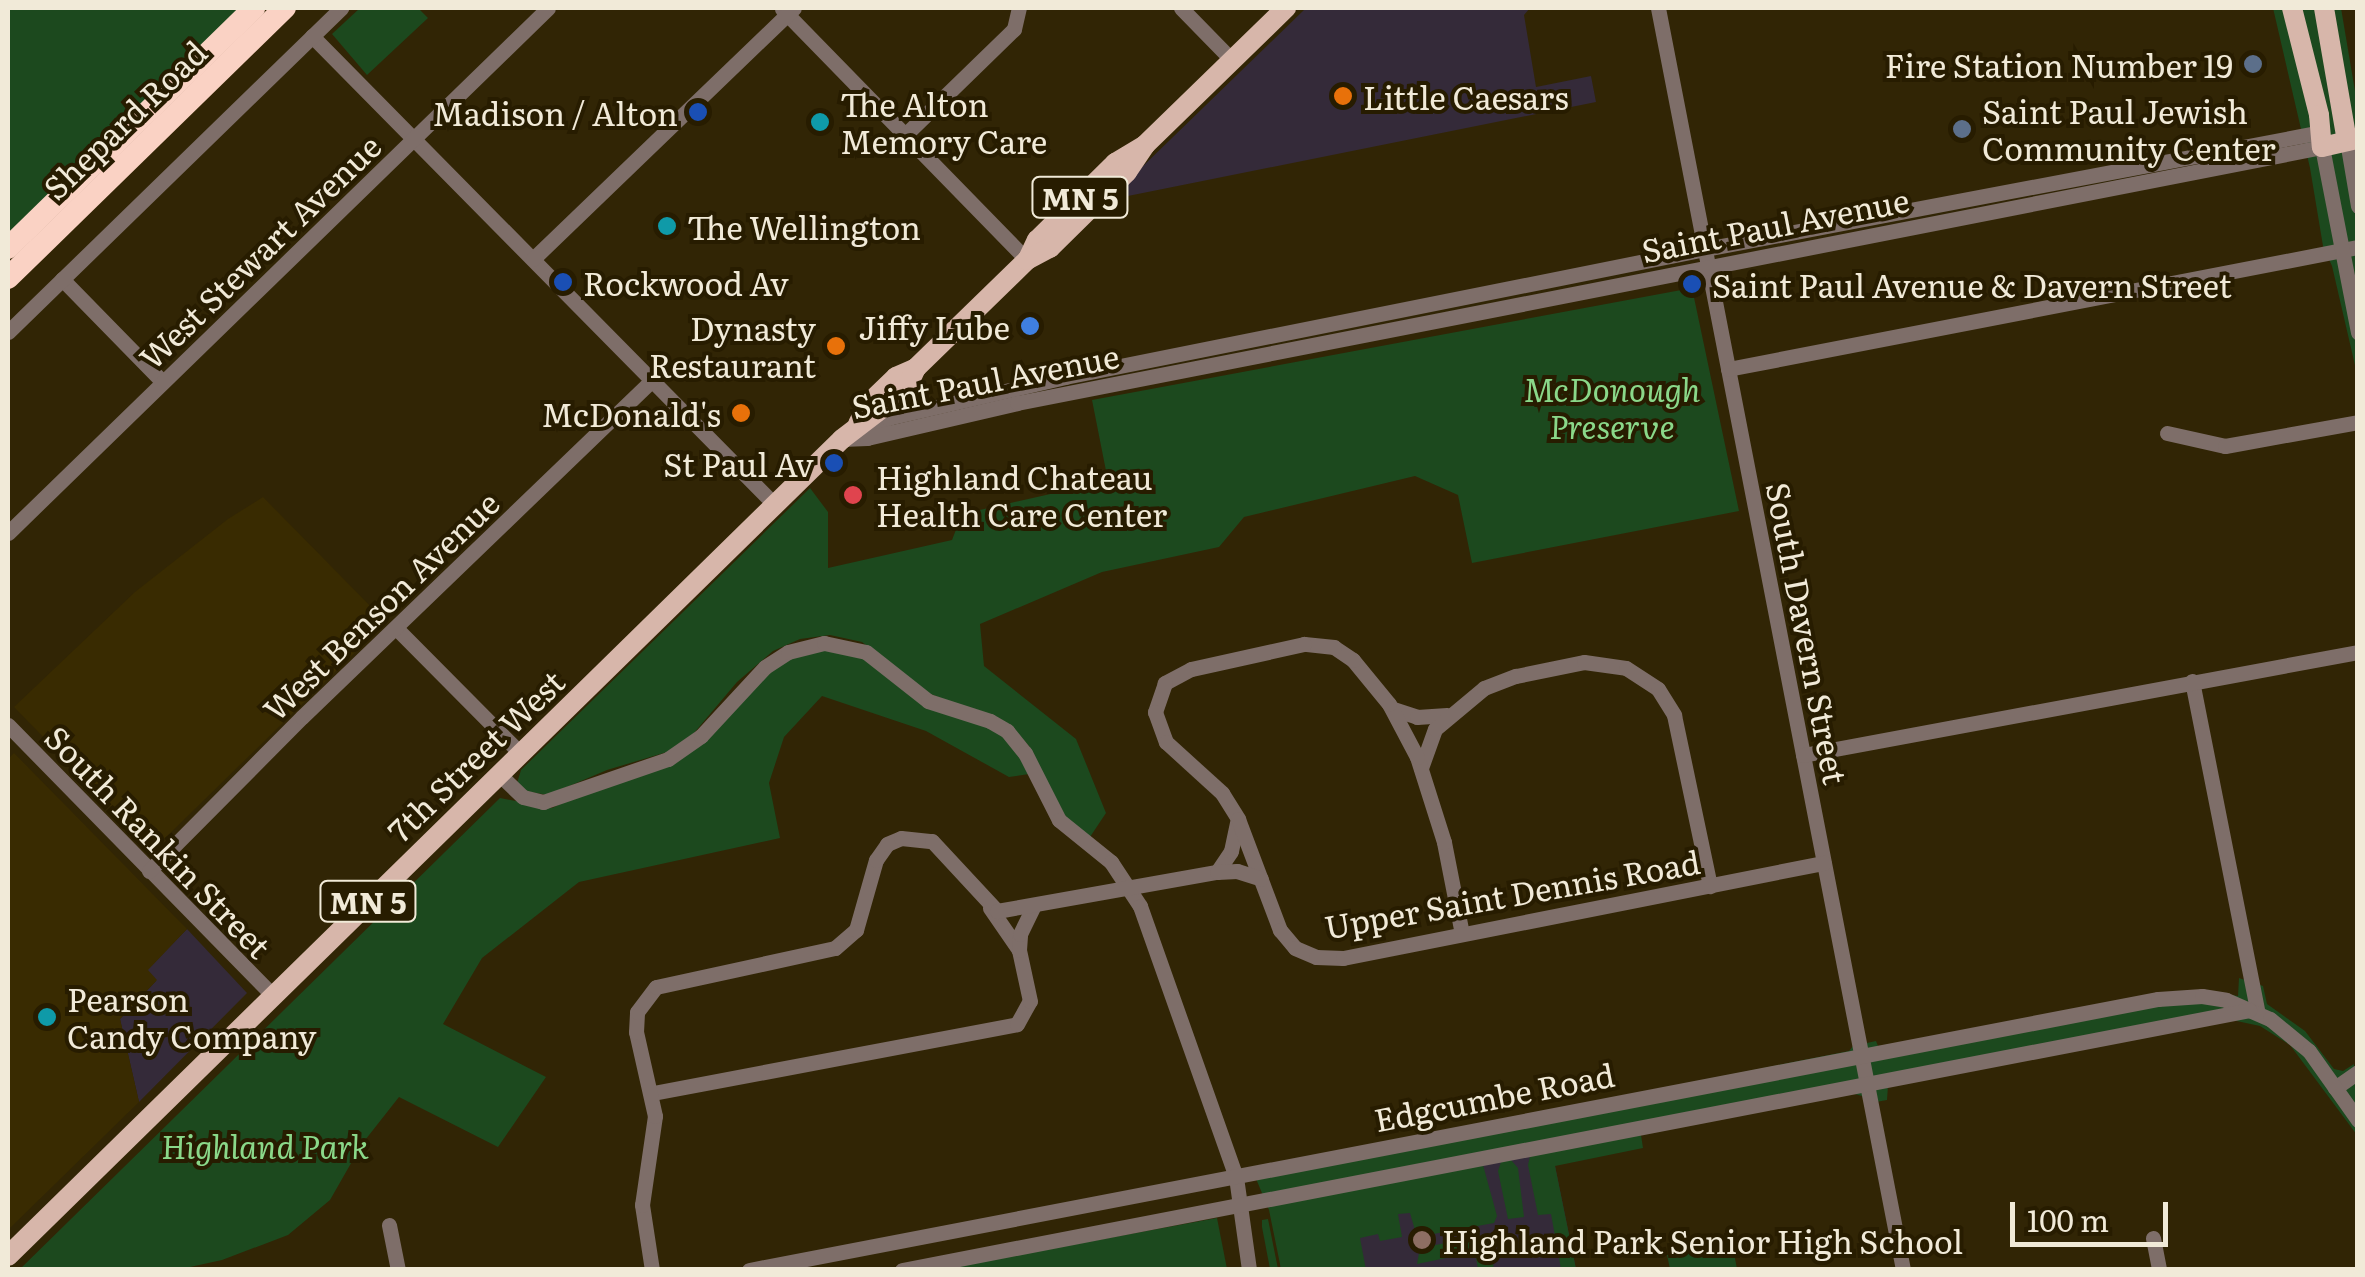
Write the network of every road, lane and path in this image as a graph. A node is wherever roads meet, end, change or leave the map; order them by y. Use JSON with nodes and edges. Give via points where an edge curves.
{"nodes":[{"id":1,"x":254,"y":8,"type":"edge"},
{"id":2,"x":286,"y":8,"type":"edge"},
{"id":3,"x":341,"y":8,"type":"edge"},
{"id":4,"x":548,"y":8,"type":"edge"},
{"id":5,"x":1180,"y":8,"type":"edge"},
{"id":6,"x":1286,"y":8,"type":"edge"},
{"id":7,"x":1658,"y":8,"type":"edge"},
{"id":8,"x":2292,"y":8,"type":"edge"},
{"id":9,"x":2324,"y":8,"type":"edge"},
{"id":10,"x":787,"y":10,"type":"edge"},
{"id":11,"x":1019,"y":14,"type":"edge"},
{"id":12,"x":312,"y":36,"type":"junction"},
{"id":13,"x":1232,"y":60,"type":"junction"},
{"id":14,"x":2352,"y":132,"type":"edge"},
{"id":15,"x":905,"y":135,"type":"junction"},
{"id":16,"x":414,"y":138,"type":"junction"},
{"id":17,"x":2322,"y":140,"type":"junction"},
{"id":18,"x":2358,"y":206,"type":"edge"},
{"id":19,"x":8,"y":248,"type":"edge"},
{"id":20,"x":1705,"y":248,"type":"junction"},
{"id":21,"x":2349,"y":249,"type":"edge"},
{"id":22,"x":533,"y":259,"type":"junction"},
{"id":23,"x":1027,"y":260,"type":"junction"},
{"id":24,"x":1708,"y":267,"type":"junction"},
{"id":25,"x":8,"y":278,"type":"edge"},
{"id":26,"x":62,"y":279,"type":"junction"},
{"id":27,"x":2357,"y":331,"type":"edge"},
{"id":28,"x":8,"y":332,"type":"edge"},
{"id":29,"x":1728,"y":369,"type":"junction"},
{"id":30,"x":651,"y":381,"type":"junction"},
{"id":31,"x":163,"y":382,"type":"junction"},
{"id":32,"x":2358,"y":422,"type":"edge"},
{"id":33,"x":2167,"y":434,"type":"dead end"},
{"id":34,"x":842,"y":439,"type":"junction"},
{"id":35,"x":774,"y":505,"type":"junction"},
{"id":36,"x":8,"y":534,"type":"edge"},
{"id":37,"x":396,"y":628,"type":"junction"},
{"id":38,"x":2358,"y":652,"type":"edge"},
{"id":39,"x":2192,"y":681,"type":"junction"},
{"id":40,"x":1393,"y":708,"type":"junction"},
{"id":41,"x":1448,"y":716,"type":"junction"},
{"id":42,"x":8,"y":725,"type":"edge"},
{"id":43,"x":520,"y":753,"type":"junction"},
{"id":44,"x":1803,"y":755,"type":"junction"},
{"id":45,"x":1421,"y":768,"type":"junction"},
{"id":46,"x":498,"y":774,"type":"junction"},
{"id":47,"x":1238,"y":819,"type":"junction"},
{"id":48,"x":1824,"y":863,"type":"junction"},
{"id":49,"x":149,"y":871,"type":"junction"},
{"id":50,"x":1216,"y":872,"type":"junction"},
{"id":51,"x":1260,"y":879,"type":"junction"},
{"id":52,"x":1710,"y":886,"type":"junction"},
{"id":53,"x":1130,"y":888,"type":"junction"},
{"id":54,"x":985,"y":902,"type":"junction"},
{"id":55,"x":1033,"y":908,"type":"junction"},
{"id":56,"x":1462,"y":934,"type":"junction"},
{"id":57,"x":1019,"y":950,"type":"junction"},
{"id":58,"x":272,"y":995,"type":"junction"},
{"id":59,"x":2254,"y":1011,"type":"junction"},
{"id":60,"x":1862,"y":1055,"type":"junction"},
{"id":61,"x":2358,"y":1072,"type":"edge"},
{"id":62,"x":1867,"y":1083,"type":"junction"},
{"id":63,"x":2335,"y":1088,"type":"junction"},
{"id":64,"x":653,"y":1092,"type":"junction"},
{"id":65,"x":2358,"y":1120,"type":"edge"},
{"id":66,"x":1236,"y":1177,"type":"junction"},
{"id":67,"x":1242,"y":1205,"type":"junction"},
{"id":68,"x":388,"y":1225,"type":"dead end"},
{"id":69,"x":2153,"y":1238,"type":"dead end"},
{"id":70,"x":8,"y":1256,"type":"edge"},
{"id":71,"x":398,"y":1270,"type":"edge"},
{"id":72,"x":652,"y":1270,"type":"edge"},
{"id":73,"x":749,"y":1270,"type":"edge"},
{"id":74,"x":902,"y":1270,"type":"edge"},
{"id":75,"x":1249,"y":1270,"type":"edge"},
{"id":76,"x":1260,"y":1270,"type":"edge"},
{"id":77,"x":1903,"y":1270,"type":"edge"},
{"id":78,"x":2159,"y":1270,"type":"edge"}],
"edges":[{"from":1,"to":19,"type":"highway","name":"Shepard Road"},
{"from":2,"to":25,"type":"highway","name":"Shepard Road"},
{"from":3,"to":12,"type":"street"},
{"from":4,"to":16,"type":"street","name":"West Stewart Avenue"},
{"from":5,"to":13,"type":"street"},
{"from":6,"to":13,"type":"main road","name":"7th Street West","number":"MN 5"},
{"from":7,"to":20,"type":"street","name":"South Davern Street"},
{"from":8,"to":17,"type":"main road"},
{"from":9,"to":14,"type":"main road"},
{"from":10,"to":15,"type":"street"},
{"from":10,"to":22,"type":"street"},
{"from":11,"to":15,"type":"street"},
{"from":12,"to":16,"type":"street"},
{"from":12,"to":26,"type":"street"},
{"from":13,"to":23,"type":"main road","name":"7th Street West","number":"MN 5","via":[[1102,176],[1037,240]]},
{"from":14,"to":17,"type":"main road","name":"Saint Paul Avenue"},
{"from":14,"to":18,"type":"street"},
{"from":15,"to":23,"type":"street"},
{"from":16,"to":22,"type":"street"},
{"from":16,"to":31,"type":"street","name":"West Stewart Avenue"},
{"from":17,"to":20,"type":"street","name":"Saint Paul Avenue"},
{"from":17,"to":21,"type":"street"},
{"from":17,"to":24,"type":"street","name":"Saint Paul Avenue"},
{"from":20,"to":24,"type":"street","name":"South Davern Street"},
{"from":20,"to":34,"type":"street","name":"Saint Paul Avenue","via":[[1065,377],[888,418]]},
{"from":21,"to":27,"type":"street"},
{"from":21,"to":29,"type":"street"},
{"from":22,"to":30,"type":"street"},
{"from":23,"to":34,"type":"main road","name":"7th Street West","number":"MN 5","via":[[916,368],[906,390]]},
{"from":24,"to":29,"type":"street","name":"South Davern Street"},
{"from":24,"to":34,"type":"street","name":"Saint Paul Avenue"},
{"from":26,"to":28,"type":"street"},
{"from":26,"to":31,"type":"street"},
{"from":29,"to":44,"type":"street","name":"South Davern Street"},
{"from":30,"to":35,"type":"street"},
{"from":30,"to":37,"type":"street","name":"West Benson Avenue"},
{"from":31,"to":36,"type":"street","name":"West Stewart Avenue"},
{"from":32,"to":33,"type":"street","via":[[2225,446]]},
{"from":34,"to":35,"type":"main road","name":"7th Street West","number":"MN 5"},
{"from":35,"to":43,"type":"main road","name":"7th Street West","number":"MN 5"},
{"from":37,"to":43,"type":"street"},
{"from":37,"to":49,"type":"street","name":"West Benson Avenue"},
{"from":38,"to":39,"type":"street"},
{"from":39,"to":44,"type":"street"},
{"from":39,"to":59,"type":"street"},
{"from":40,"to":41,"type":"street"},
{"from":40,"to":45,"type":"street","name":"Upper Saint Dennis Road"},
{"from":40,"to":47,"type":"street","name":"Upper Saint Dennis Road","via":[[1354,660],[1323,644],[1173,676],[1156,701],[1161,733],[1209,778]]},
{"from":41,"to":45,"type":"street","via":[[1426,744]]},
{"from":41,"to":52,"type":"street","via":[[1502,680],[1579,663],[1611,663],[1646,679],[1667,701],[1679,730]]},
{"from":42,"to":49,"type":"street","name":"South Rankin Street"},
{"from":43,"to":46,"type":"main road","name":"7th Street West","number":"MN 5"},
{"from":44,"to":48,"type":"street","name":"South Davern Street"},
{"from":45,"to":56,"type":"street"},
{"from":46,"to":53,"type":"street","via":[[516,793],[543,802],[654,765],[691,745],[778,658],[811,644],[844,644],[875,658],[928,701],[1007,731],[1058,820],[1112,862]]},
{"from":46,"to":58,"type":"main road","name":"7th Street West","number":"MN 5"},
{"from":47,"to":50,"type":"street","via":[[1236,840]]},
{"from":47,"to":51,"type":"street","name":"Upper Saint Dennis Road"},
{"from":48,"to":52,"type":"street","name":"Upper Saint Dennis Road"},
{"from":48,"to":60,"type":"street","name":"South Davern Street"},
{"from":49,"to":58,"type":"street","name":"South Rankin Street"},
{"from":50,"to":51,"type":"street"},
{"from":50,"to":53,"type":"street"},
{"from":51,"to":56,"type":"street","name":"Upper Saint Dennis Road","via":[[1280,930],[1316,958]]},
{"from":52,"to":56,"type":"street","name":"Upper Saint Dennis Road"},
{"from":53,"to":55,"type":"street"},
{"from":53,"to":66,"type":"street"},
{"from":54,"to":55,"type":"street","via":[[997,911]]},
{"from":54,"to":57,"type":"street"},
{"from":54,"to":64,"type":"street","via":[[932,842],[909,837],[887,844],[856,930],[835,948],[670,981],[647,994],[636,1032]]},
{"from":55,"to":57,"type":"street"},
{"from":57,"to":64,"type":"street","via":[[1030,1001],[1011,1027]]},
{"from":58,"to":70,"type":"main road","name":"7th Street West","number":"MN 5"},
{"from":59,"to":60,"type":"street","name":"Edgcumbe Road","via":[[2202,996],[2158,998]]},
{"from":59,"to":62,"type":"street","name":"Edgcumbe Road"},
{"from":59,"to":63,"type":"street","name":"Edgcumbe Road","via":[[2298,1040]]},
{"from":60,"to":62,"type":"street","name":"South Davern Street"},
{"from":60,"to":66,"type":"street","name":"Edgcumbe Road"},
{"from":61,"to":63,"type":"street"},
{"from":62,"to":67,"type":"street","name":"Edgcumbe Road"},
{"from":62,"to":77,"type":"street","name":"South Davern Street"},
{"from":63,"to":65,"type":"street","name":"Edgcumbe Road"},
{"from":64,"to":72,"type":"street","via":[[642,1205]]},
{"from":66,"to":67,"type":"street"},
{"from":66,"to":73,"type":"street","name":"Edgcumbe Road"},
{"from":67,"to":74,"type":"street","name":"Edgcumbe Road"},
{"from":67,"to":75,"type":"street"},
{"from":67,"to":76,"type":"street"},
{"from":68,"to":71,"type":"street"},
{"from":69,"to":78,"type":"street"}]}
